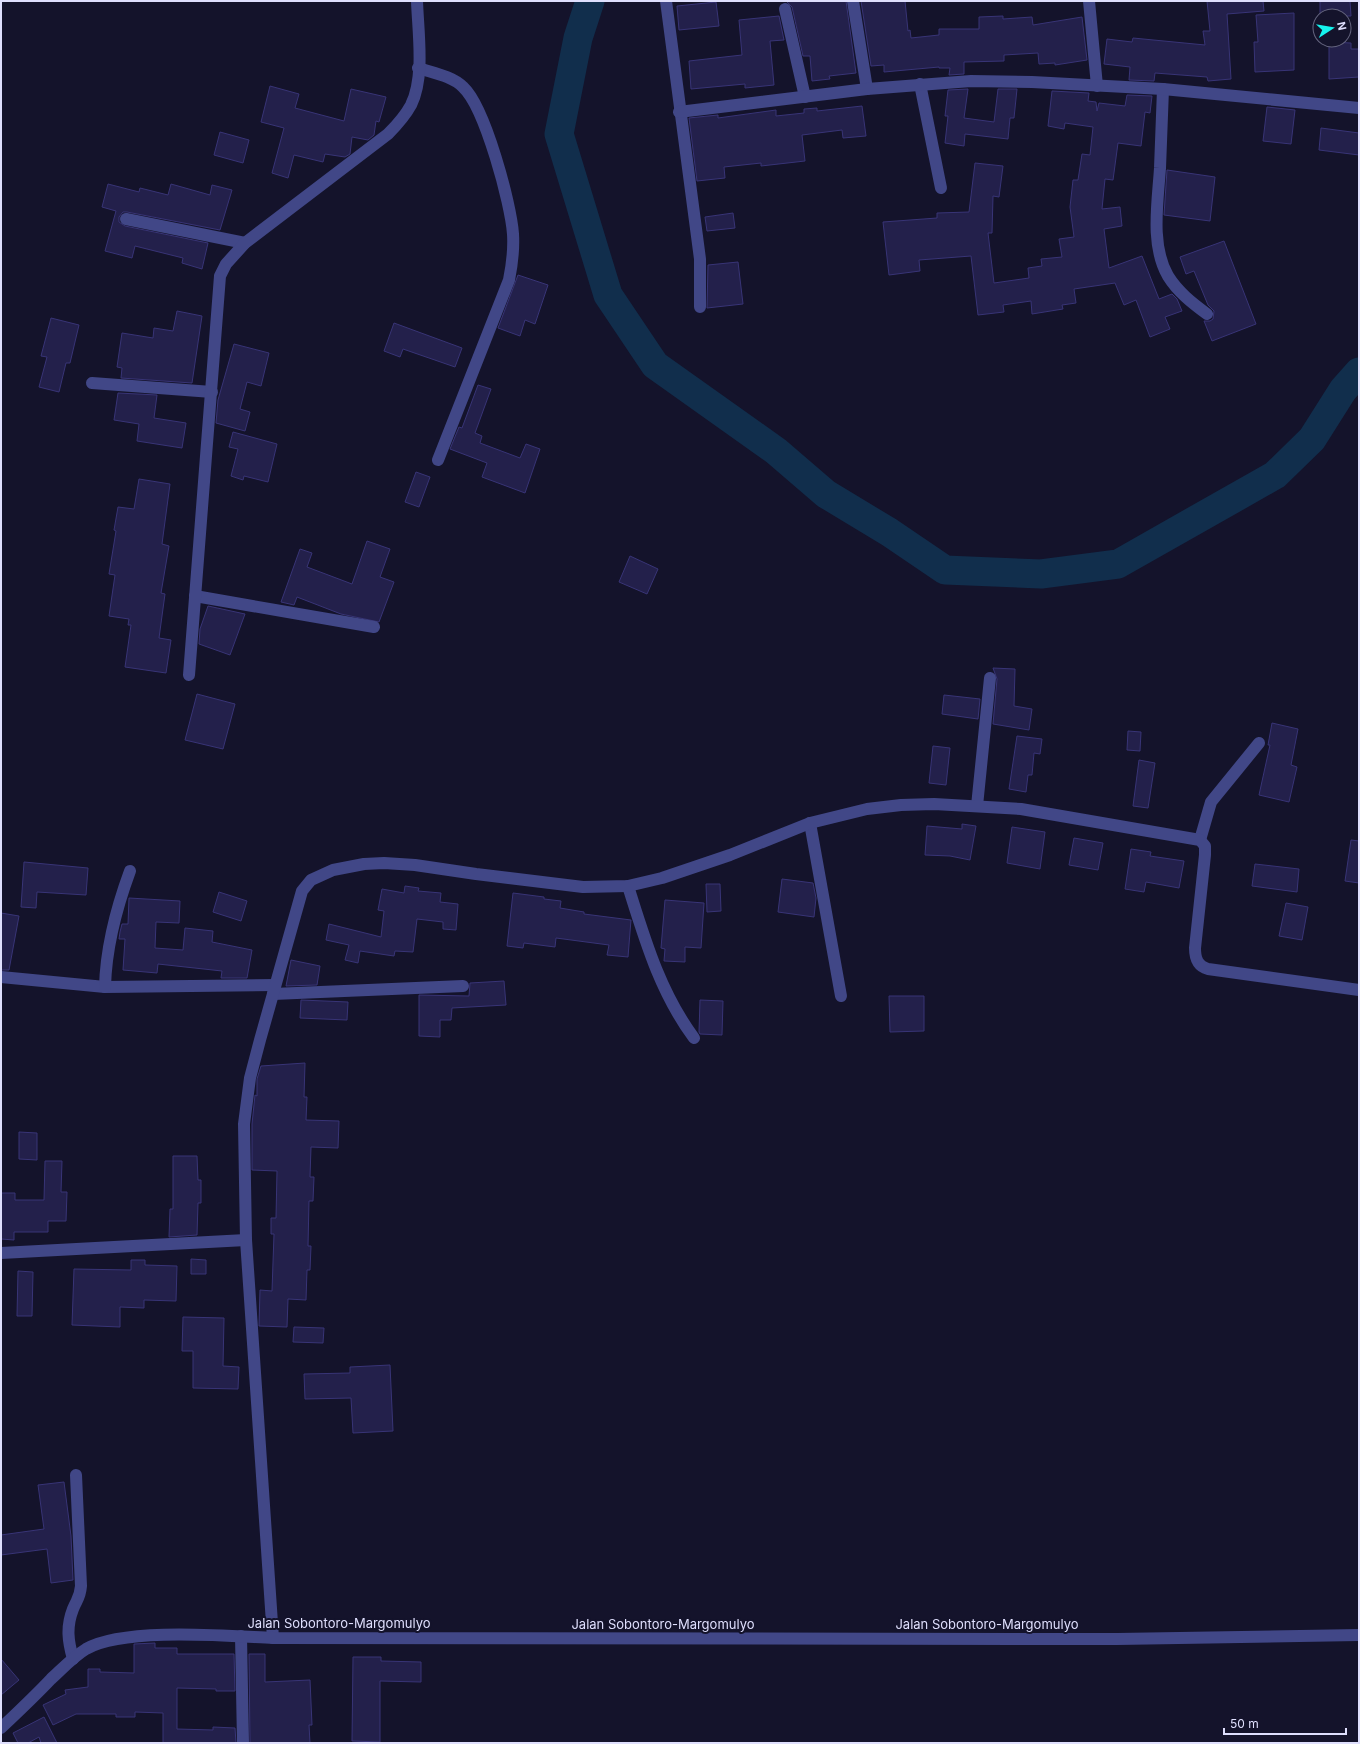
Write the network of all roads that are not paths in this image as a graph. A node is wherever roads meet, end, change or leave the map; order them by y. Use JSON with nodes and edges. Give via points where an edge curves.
{"nodes":[{"id":1,"x":417,"y":1,"type":"edge"},
{"id":2,"x":666,"y":1,"type":"edge"},
{"id":3,"x":853,"y":1,"type":"edge"},
{"id":4,"x":1089,"y":1,"type":"edge"},
{"id":5,"x":785,"y":9,"type":"dead end"},
{"id":6,"x":418,"y":68,"type":"junction"},
{"id":7,"x":920,"y":84,"type":"junction"},
{"id":8,"x":1097,"y":86,"type":"junction"},
{"id":9,"x":867,"y":89,"type":"junction"},
{"id":10,"x":1163,"y":89,"type":"junction"},
{"id":11,"x":805,"y":97,"type":"junction"},
{"id":12,"x":1359,"y":108,"type":"edge"},
{"id":13,"x":679,"y":112,"type":"junction"},
{"id":14,"x":941,"y":188,"type":"dead end"},
{"id":15,"x":126,"y":219,"type":"dead end"},
{"id":16,"x":245,"y":244,"type":"junction"},
{"id":17,"x":700,"y":307,"type":"dead end"},
{"id":18,"x":1207,"y":314,"type":"dead end"},
{"id":19,"x":92,"y":384,"type":"dead end"},
{"id":20,"x":212,"y":392,"type":"junction"},
{"id":21,"x":438,"y":460,"type":"dead end"},
{"id":22,"x":196,"y":596,"type":"junction"},
{"id":23,"x":374,"y":627,"type":"dead end"},
{"id":24,"x":189,"y":675,"type":"dead end"},
{"id":25,"x":990,"y":678,"type":"dead end"},
{"id":26,"x":1259,"y":743,"type":"dead end"},
{"id":27,"x":977,"y":806,"type":"junction"},
{"id":28,"x":810,"y":823,"type":"junction"},
{"id":29,"x":1200,"y":840,"type":"junction"},
{"id":30,"x":130,"y":871,"type":"dead end"},
{"id":31,"x":628,"y":886,"type":"junction"},
{"id":32,"x":1,"y":977,"type":"edge"},
{"id":33,"x":463,"y":986,"type":"dead end"},
{"id":34,"x":105,"y":987,"type":"junction"},
{"id":35,"x":274,"y":990,"type":"junction"},
{"id":36,"x":1359,"y":990,"type":"edge"},
{"id":37,"x":841,"y":996,"type":"dead end"},
{"id":38,"x":694,"y":1038,"type":"dead end"},
{"id":39,"x":246,"y":1240,"type":"junction"},
{"id":40,"x":1,"y":1253,"type":"edge"},
{"id":41,"x":76,"y":1475,"type":"dead end"},
{"id":42,"x":1359,"y":1635,"type":"edge"},
{"id":43,"x":241,"y":1636,"type":"junction"},
{"id":44,"x":273,"y":1638,"type":"junction"},
{"id":45,"x":73,"y":1659,"type":"junction"},
{"id":46,"x":1,"y":1728,"type":"edge"},
{"id":47,"x":243,"y":1743,"type":"edge"}],
"edges":[{"from":1,"to":6,"type":"street"},
{"from":2,"to":13,"type":"street"},
{"from":3,"to":9,"type":"street"},
{"from":4,"to":8,"type":"street"},
{"from":5,"to":11,"type":"street"},
{"from":6,"to":16,"type":"street","via":[[411,105],[402,120],[388,134]]},
{"from":6,"to":21,"type":"street","via":[[454,81],[462,86],[474,101],[499,166],[513,234],[513,260],[509,280]]},
{"from":7,"to":8,"type":"street","via":[[1032,82]]},
{"from":7,"to":9,"type":"street"},
{"from":7,"to":14,"type":"street"},
{"from":8,"to":10,"type":"street"},
{"from":9,"to":11,"type":"street"},
{"from":10,"to":12,"type":"street"},
{"from":10,"to":18,"type":"street","via":[[1158,203],[1160,252],[1168,276],[1186,299]]},
{"from":11,"to":13,"type":"street"},
{"from":13,"to":17,"type":"street","via":[[700,259]]},
{"from":15,"to":16,"type":"street"},
{"from":16,"to":20,"type":"street","via":[[226,264],[220,276]]},
{"from":19,"to":20,"type":"street"},
{"from":20,"to":22,"type":"street"},
{"from":22,"to":23,"type":"street"},
{"from":22,"to":24,"type":"street"},
{"from":25,"to":27,"type":"street"},
{"from":26,"to":29,"type":"street","via":[[1210,802]]},
{"from":27,"to":28,"type":"street","via":[[884,806]]},
{"from":27,"to":29,"type":"street","via":[[1021,809]]},
{"from":28,"to":31,"type":"street","via":[[730,856]]},
{"from":28,"to":37,"type":"street"},
{"from":29,"to":36,"type":"street","via":[[1205,846],[1195,948],[1195,957],[1200,965],[1208,969]]},
{"from":30,"to":34,"type":"street","via":[[114,920]]},
{"from":31,"to":35,"type":"street","via":[[583,888],[415,865],[377,863],[343,867],[316,877],[304,887]]},
{"from":31,"to":38,"type":"street","via":[[659,978],[680,1020]]},
{"from":32,"to":34,"type":"street"},
{"from":33,"to":35,"type":"street"},
{"from":34,"to":35,"type":"street"},
{"from":35,"to":39,"type":"street","via":[[250,1078],[245,1108]]},
{"from":39,"to":40,"type":"street"},
{"from":39,"to":44,"type":"street"},
{"from":41,"to":45,"type":"street","via":[[81,1586],[80,1598],[74,1607],[67,1630]]},
{"from":42,"to":44,"type":"street","name":"Jalan Sobontoro-Margomulyo","via":[[1117,1639]]},
{"from":43,"to":44,"type":"street","name":"Jalan Sobontoro-Margomulyo"},
{"from":43,"to":45,"type":"street","name":"Jalan Sobontoro-Margomulyo","via":[[170,1635],[119,1639],[87,1649]]},
{"from":43,"to":47,"type":"street"},
{"from":45,"to":46,"type":"street","name":"Jalan Sobontoro-Margomulyo"}]}
